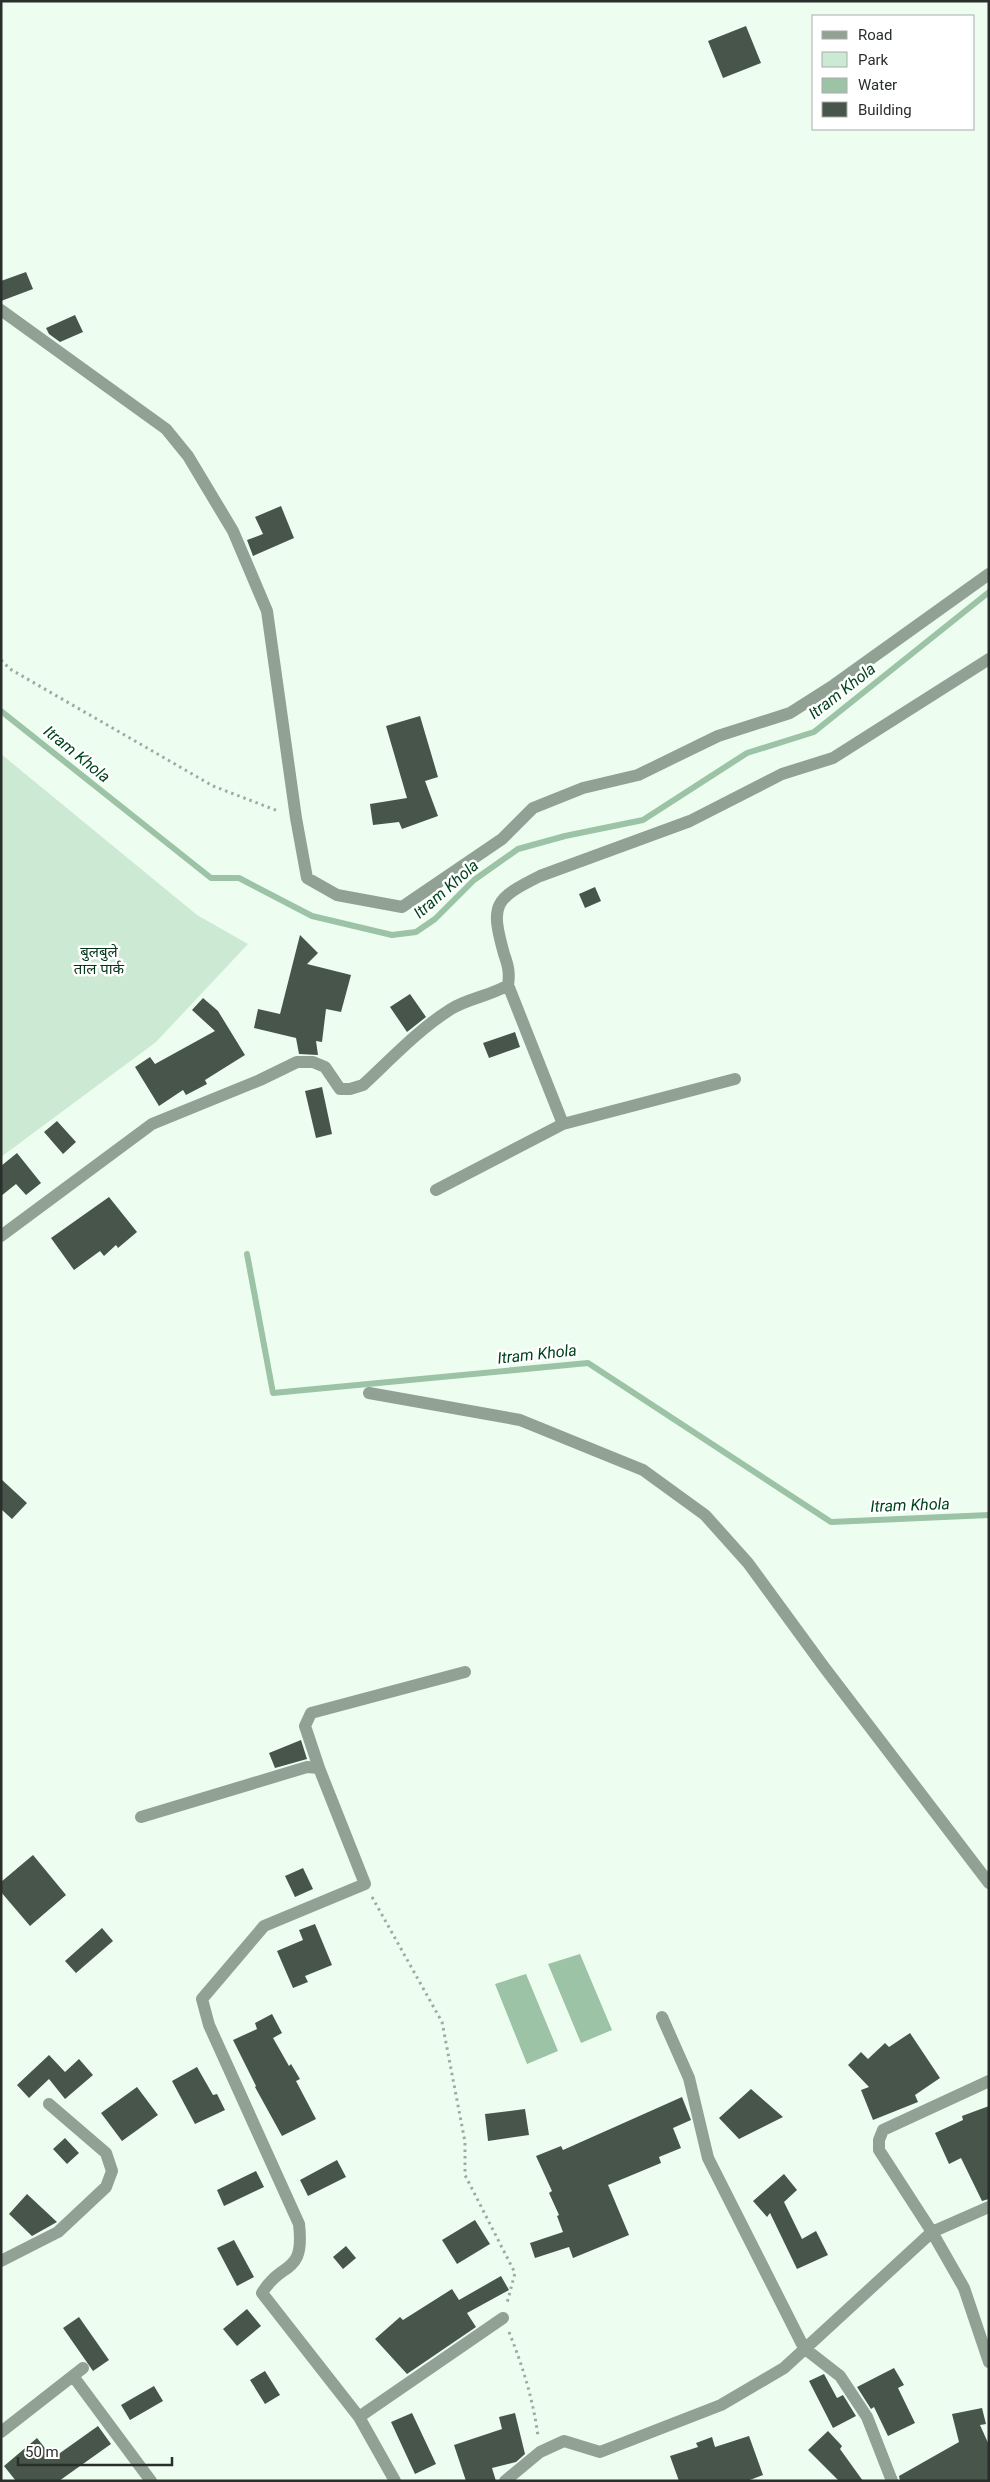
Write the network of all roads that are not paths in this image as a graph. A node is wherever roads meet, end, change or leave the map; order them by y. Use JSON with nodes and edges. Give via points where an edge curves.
{"nodes":[{"id":1,"x":1,"y":310,"type":"edge"},
{"id":2,"x":989,"y":574,"type":"edge"},
{"id":3,"x":989,"y":659,"type":"edge"},
{"id":4,"x":508,"y":985,"type":"junction"},
{"id":5,"x":735,"y":1079,"type":"dead end"},
{"id":6,"x":562,"y":1124,"type":"junction"},
{"id":7,"x":436,"y":1190,"type":"dead end"},
{"id":8,"x":1,"y":1236,"type":"edge"},
{"id":9,"x":369,"y":1393,"type":"dead end"},
{"id":10,"x":465,"y":1672,"type":"dead end"},
{"id":11,"x":319,"y":1768,"type":"junction"},
{"id":12,"x":140,"y":1817,"type":"dead end"},
{"id":13,"x":989,"y":1883,"type":"edge"},
{"id":14,"x":662,"y":2017,"type":"dead end"},
{"id":15,"x":989,"y":2081,"type":"edge"},
{"id":16,"x":49,"y":2104,"type":"dead end"},
{"id":17,"x":989,"y":2207,"type":"edge"},
{"id":18,"x":932,"y":2232,"type":"junction"},
{"id":19,"x":1,"y":2262,"type":"edge"},
{"id":20,"x":503,"y":2318,"type":"road end"},
{"id":21,"x":804,"y":2348,"type":"junction"},
{"id":22,"x":988,"y":2359,"type":"edge"},
{"id":23,"x":359,"y":2417,"type":"junction"},
{"id":24,"x":1,"y":2432,"type":"edge"},
{"id":25,"x":151,"y":2481,"type":"edge"},
{"id":26,"x":395,"y":2481,"type":"edge"},
{"id":27,"x":505,"y":2481,"type":"edge"},
{"id":28,"x":892,"y":2481,"type":"edge"}],
"edges":[{"from":1,"to":2,"type":"street","via":[[166,429],[188,456],[233,531],[267,611],[307,878],[337,895],[402,907],[502,839],[533,808],[583,788],[638,775],[718,736],[790,713]]},
{"from":3,"to":4,"type":"street","via":[[833,758],[782,774],[690,821],[519,886],[501,899],[496,914],[510,974]]},
{"from":4,"to":6,"type":"street"},
{"from":4,"to":8,"type":"street","via":[[438,1017],[363,1085],[340,1088],[325,1067],[312,1062],[297,1062],[152,1124]]},
{"from":5,"to":6,"type":"street"},
{"from":6,"to":7,"type":"street"},
{"from":9,"to":13,"type":"street","via":[[520,1420],[643,1470],[705,1515],[748,1563]]},
{"from":10,"to":11,"type":"street","via":[[311,1713],[305,1726]]},
{"from":11,"to":12,"type":"street","via":[[307,1767]]},
{"from":11,"to":23,"type":"street","via":[[364,1884],[264,1926],[202,1999],[209,2024],[299,2224],[302,2245],[295,2262],[262,2293]]},
{"from":14,"to":21,"type":"street","via":[[689,2078],[708,2158]]},
{"from":15,"to":18,"type":"street","via":[[883,2130],[879,2140],[880,2150]]},
{"from":16,"to":19,"type":"street","via":[[106,2153],[112,2171],[106,2187],[58,2232]]},
{"from":17,"to":18,"type":"street"},
{"from":18,"to":21,"type":"street"},
{"from":18,"to":22,"type":"street","via":[[964,2288]]},
{"from":20,"to":23,"type":"street"},
{"from":21,"to":27,"type":"street","via":[[784,2368],[722,2405],[600,2452],[564,2441],[540,2452]]},
{"from":21,"to":28,"type":"street","via":[[840,2376],[867,2417]]},
{"from":23,"to":26,"type":"street"},
{"from":24,"to":25,"type":"street","via":[[78,2372]]}]}
